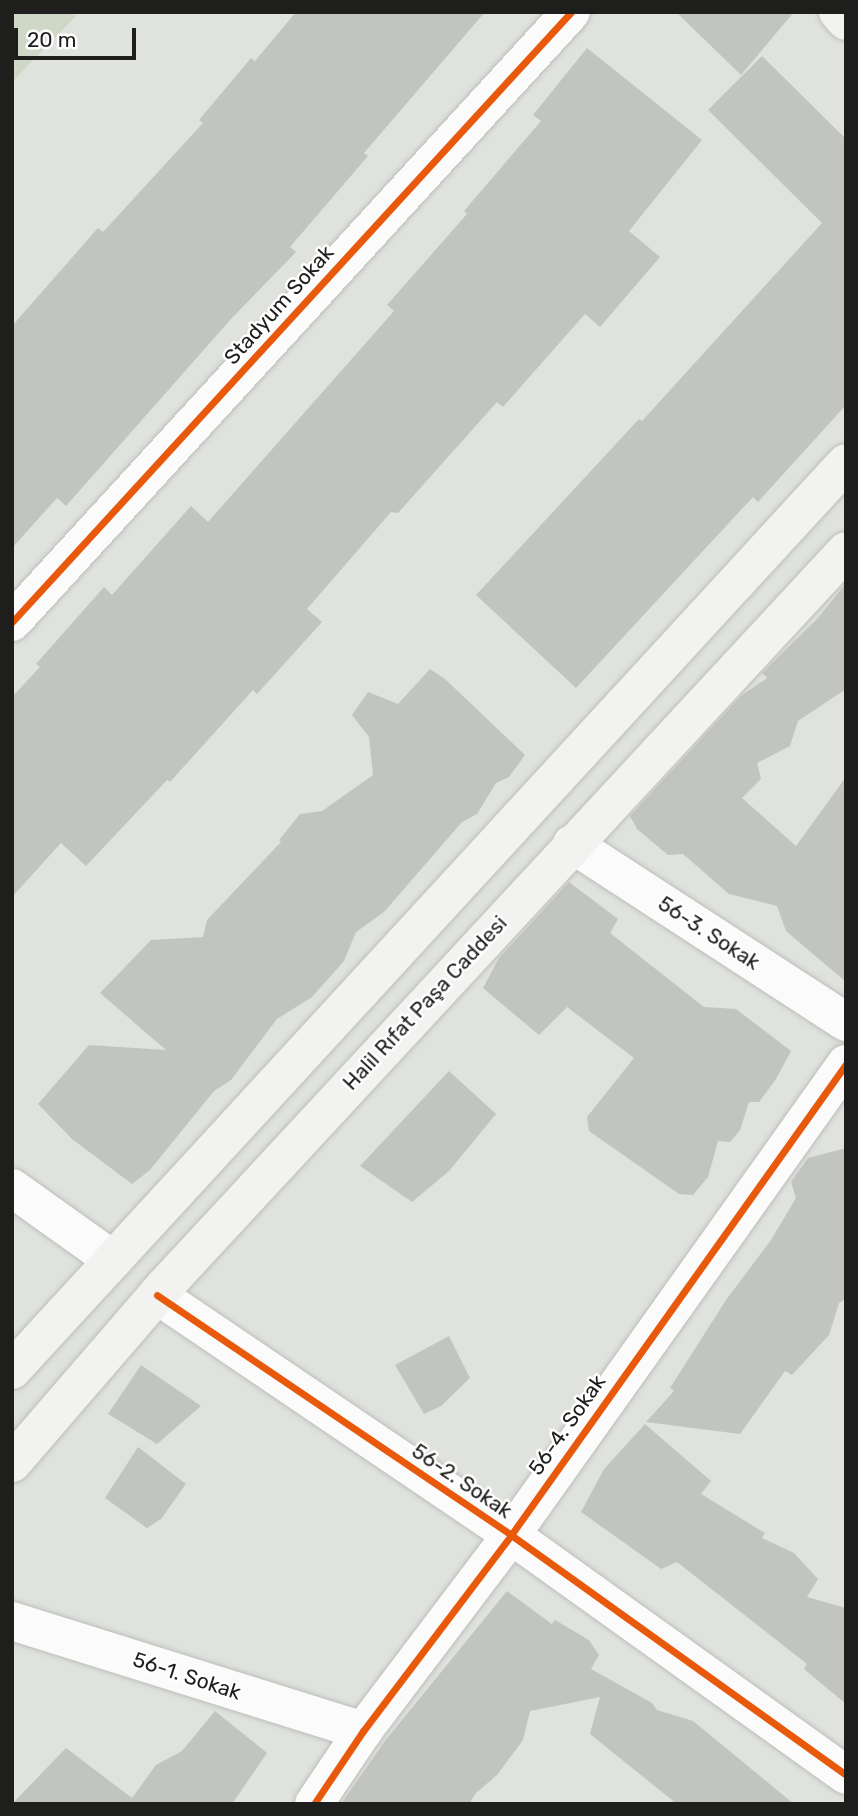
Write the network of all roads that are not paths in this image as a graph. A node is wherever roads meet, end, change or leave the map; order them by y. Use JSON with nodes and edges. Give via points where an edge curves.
{"nodes":[{"id":1,"x":571,"y":12,"type":"edge"},
{"id":2,"x":838,"y":12,"type":"edge"},
{"id":3,"x":846,"y":21,"type":"edge"},
{"id":4,"x":846,"y":463,"type":"edge"},
{"id":5,"x":846,"y":551,"type":"edge"},
{"id":6,"x":12,"y":622,"type":"edge"},
{"id":7,"x":572,"y":844,"type":"junction"},
{"id":8,"x":846,"y":1022,"type":"edge"},
{"id":9,"x":846,"y":1064,"type":"edge"},
{"id":10,"x":12,"y":1188,"type":"edge"},
{"id":11,"x":113,"y":1260,"type":"junction"},
{"id":12,"x":157,"y":1295,"type":"junction"},
{"id":13,"x":12,"y":1370,"type":"edge"},
{"id":14,"x":12,"y":1463,"type":"edge"},
{"id":15,"x":510,"y":1535,"type":"junction"},
{"id":16,"x":12,"y":1620,"type":"edge"},
{"id":17,"x":363,"y":1731,"type":"junction"},
{"id":18,"x":846,"y":1775,"type":"edge"},
{"id":19,"x":314,"y":1804,"type":"edge"}],
"edges":[{"from":1,"to":6,"type":"street","name":"Stadyum Sokak"},
{"from":2,"to":3,"type":"main road"},
{"from":4,"to":11,"type":"main road"},
{"from":5,"to":7,"type":"main road","name":"Halil Rıfat Paşa Caddesi"},
{"from":7,"to":8,"type":"street","name":"56-3. Sokak"},
{"from":7,"to":12,"type":"main road","name":"Halil Rıfat Paşa Caddesi"},
{"from":9,"to":15,"type":"street","name":"56-4. Sokak"},
{"from":10,"to":11,"type":"street"},
{"from":11,"to":13,"type":"main road"},
{"from":12,"to":14,"type":"main road","name":"Halil Rıfat Paşa Caddesi"},
{"from":12,"to":15,"type":"street","name":"56-2. Sokak"},
{"from":15,"to":17,"type":"street","name":"56-4. Sokak"},
{"from":15,"to":18,"type":"street","name":"56-2. Sokak"},
{"from":16,"to":17,"type":"street","name":"56-1. Sokak"},
{"from":17,"to":19,"type":"street","name":"56-4. Sokak"}]}
